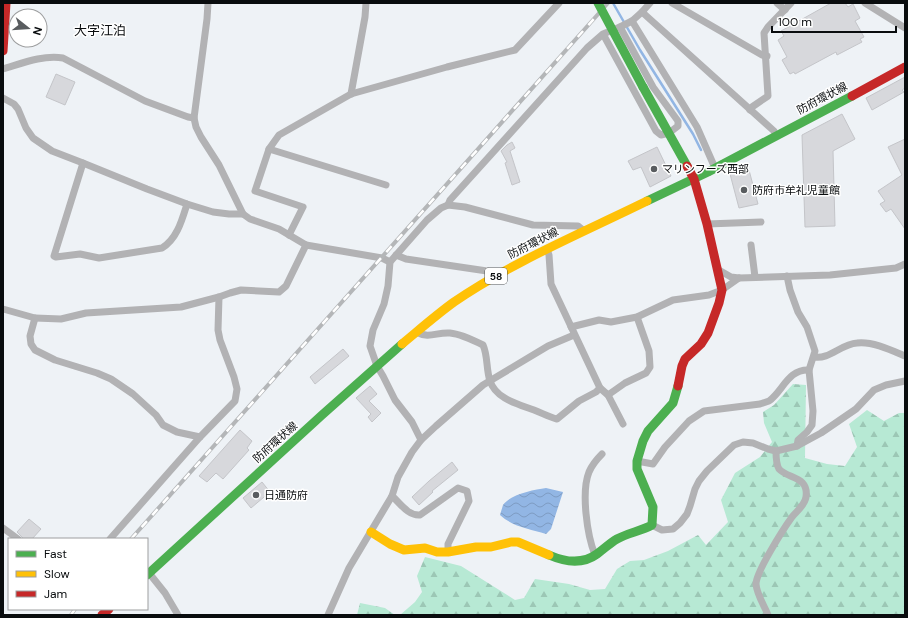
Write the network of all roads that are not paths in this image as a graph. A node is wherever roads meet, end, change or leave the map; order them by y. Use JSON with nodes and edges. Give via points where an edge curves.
{"nodes":[{"id":1,"x":6,"y":3,"type":"edge"},
{"id":2,"x":208,"y":3,"type":"edge"},
{"id":3,"x":366,"y":3,"type":"edge"},
{"id":4,"x":560,"y":3,"type":"edge"},
{"id":5,"x":598,"y":3,"type":"edge"},
{"id":6,"x":650,"y":3,"type":"edge"},
{"id":7,"x":672,"y":3,"type":"edge"},
{"id":8,"x":777,"y":3,"type":"edge"},
{"id":9,"x":791,"y":3,"type":"edge"},
{"id":10,"x":865,"y":3,"type":"edge"},
{"id":11,"x":874,"y":5,"type":"edge"},
{"id":12,"x":785,"y":10,"type":"junction"},
{"id":13,"x":642,"y":12,"type":"junction"},
{"id":14,"x":626,"y":24,"type":"junction"},
{"id":15,"x":905,"y":28,"type":"edge"},
{"id":16,"x":603,"y":34,"type":"junction"},
{"id":17,"x":3,"y":51,"type":"edge"},
{"id":18,"x":767,"y":56,"type":"junction"},
{"id":19,"x":905,"y":67,"type":"edge"},
{"id":20,"x":3,"y":70,"type":"edge"},
{"id":21,"x":350,"y":94,"type":"junction"},
{"id":22,"x":3,"y":98,"type":"edge"},
{"id":23,"x":750,"y":110,"type":"junction"},
{"id":24,"x":194,"y":118,"type":"junction"},
{"id":25,"x":669,"y":133,"type":"junction"},
{"id":26,"x":776,"y":136,"type":"junction"},
{"id":27,"x":269,"y":149,"type":"junction"},
{"id":28,"x":83,"y":162,"type":"junction"},
{"id":29,"x":715,"y":168,"type":"junction"},
{"id":30,"x":694,"y":179,"type":"junction"},
{"id":31,"x":386,"y":184,"type":"dead end"},
{"id":32,"x":187,"y":204,"type":"junction"},
{"id":33,"x":448,"y":205,"type":"junction"},
{"id":34,"x":243,"y":214,"type":"junction"},
{"id":35,"x":761,"y":222,"type":"dead end"},
{"id":36,"x":707,"y":224,"type":"junction"},
{"id":37,"x":584,"y":231,"type":"junction"},
{"id":38,"x":289,"y":235,"type":"junction"},
{"id":39,"x":306,"y":245,"type":"junction"},
{"id":40,"x":751,"y":245,"type":"dead end"},
{"id":41,"x":547,"y":249,"type":"junction"},
{"id":42,"x":396,"y":255,"type":"junction"},
{"id":43,"x":390,"y":262,"type":"junction"},
{"id":44,"x":905,"y":264,"type":"edge"},
{"id":45,"x":717,"y":269,"type":"junction"},
{"id":46,"x":787,"y":276,"type":"junction"},
{"id":47,"x":494,"y":277,"type":"junction"},
{"id":48,"x":754,"y":277,"type":"junction"},
{"id":49,"x":739,"y":278,"type":"junction"},
{"id":50,"x":722,"y":290,"type":"junction"},
{"id":51,"x":219,"y":297,"type":"junction"},
{"id":52,"x":3,"y":309,"type":"edge"},
{"id":53,"x":637,"y":317,"type":"junction"},
{"id":54,"x":35,"y":318,"type":"junction"},
{"id":55,"x":571,"y":326,"type":"junction"},
{"id":56,"x":416,"y":332,"type":"junction"},
{"id":57,"x":574,"y":335,"type":"junction"},
{"id":58,"x":905,"y":356,"type":"edge"},
{"id":59,"x":814,"y":357,"type":"junction"},
{"id":60,"x":377,"y":366,"type":"junction"},
{"id":61,"x":809,"y":370,"type":"junction"},
{"id":62,"x":490,"y":381,"type":"junction"},
{"id":63,"x":905,"y":381,"type":"edge"},
{"id":64,"x":600,"y":388,"type":"junction"},
{"id":65,"x":608,"y":395,"type":"junction"},
{"id":66,"x":623,"y":424,"type":"dead end"},
{"id":67,"x":200,"y":437,"type":"junction"},
{"id":68,"x":420,"y":440,"type":"junction"},
{"id":69,"x":797,"y":446,"type":"junction"},
{"id":70,"x":776,"y":451,"type":"junction"},
{"id":71,"x":602,"y":454,"type":"dead end"},
{"id":72,"x":637,"y":461,"type":"junction"},
{"id":73,"x":392,"y":496,"type":"junction"},
{"id":74,"x":652,"y":525,"type":"junction"},
{"id":75,"x":4,"y":530,"type":"edge"},
{"id":76,"x":371,"y":532,"type":"junction"},
{"id":77,"x":16,"y":538,"type":"edge"},
{"id":78,"x":111,"y":538,"type":"edge"},
{"id":79,"x":448,"y":552,"type":"junction"},
{"id":80,"x":595,"y":555,"type":"junction"},
{"id":81,"x":148,"y":574,"type":"edge"},
{"id":82,"x":178,"y":615,"type":"edge"},
{"id":83,"x":328,"y":615,"type":"edge"},
{"id":84,"x":768,"y":615,"type":"edge"}],
"edges":[{"from":1,"to":17,"type":"street"},
{"from":2,"to":24,"type":"street"},
{"from":3,"to":21,"type":"street"},
{"from":4,"to":21,"type":"street","via":[[515,50]]},
{"from":5,"to":25,"type":"street","bridge":true},
{"from":6,"to":13,"type":"street"},
{"from":7,"to":18,"type":"street"},
{"from":8,"to":12,"type":"street"},
{"from":9,"to":12,"type":"street"},
{"from":10,"to":11,"type":"street"},
{"from":11,"to":15,"type":"street"},
{"from":12,"to":18,"type":"street","via":[[764,33]]},
{"from":13,"to":14,"type":"street"},
{"from":13,"to":23,"type":"street"},
{"from":14,"to":16,"type":"street"},
{"from":14,"to":25,"type":"street","via":[[653,87],[678,120],[678,126]]},
{"from":14,"to":29,"type":"street","via":[[697,127]]},
{"from":16,"to":25,"type":"street","via":[[656,131],[661,135]]},
{"from":16,"to":33,"type":"street","via":[[587,48]]},
{"from":18,"to":23,"type":"street","via":[[768,96]]},
{"from":19,"to":26,"type":"street","name":"防府環状線","number":"58"},
{"from":20,"to":24,"type":"street","via":[[51,57],[63,58],[145,101]]},
{"from":21,"to":27,"type":"street","via":[[279,135]]},
{"from":22,"to":28,"type":"street","via":[[18,109],[33,138],[52,152]]},
{"from":23,"to":26,"type":"street"},
{"from":24,"to":34,"type":"street","via":[[201,137],[219,165]]},
{"from":25,"to":30,"type":"street"},
{"from":26,"to":29,"type":"street","name":"防府環状線","number":"58"},
{"from":27,"to":31,"type":"street"},
{"from":27,"to":38,"type":"street","via":[[255,191],[303,207]]},
{"from":28,"to":32,"type":"street","via":[[146,190]]},
{"from":28,"to":32,"type":"street","via":[[54,256],[56,257],[80,254],[99,258],[162,248],[169,244]]},
{"from":29,"to":30,"type":"street","name":"防府環状線","number":"58"},
{"from":30,"to":36,"type":"street"},
{"from":30,"to":37,"type":"street","name":"防府環状線","number":"58"},
{"from":32,"to":34,"type":"street","via":[[213,212]]},
{"from":33,"to":37,"type":"street","via":[[533,225],[578,226]]},
{"from":33,"to":42,"type":"street","via":[[427,220]]},
{"from":34,"to":38,"type":"street"},
{"from":35,"to":36,"type":"street"},
{"from":36,"to":45,"type":"street"},
{"from":37,"to":41,"type":"street","name":"防府環状線","number":"58"},
{"from":38,"to":39,"type":"street"},
{"from":39,"to":43,"type":"street","via":[[382,258]]},
{"from":39,"to":51,"type":"street","via":[[286,286],[278,292],[241,290]]},
{"from":40,"to":48,"type":"street"},
{"from":41,"to":47,"type":"street","name":"防府環状線","number":"58"},
{"from":41,"to":55,"type":"street","via":[[551,284]]},
{"from":42,"to":43,"type":"street"},
{"from":42,"to":47,"type":"street","via":[[406,259],[487,271]]},
{"from":43,"to":60,"type":"street","via":[[388,286],[370,346]]},
{"from":44,"to":46,"type":"street","via":[[896,268]]},
{"from":45,"to":49,"type":"street","via":[[731,277]]},
{"from":45,"to":50,"type":"street"},
{"from":46,"to":48,"type":"street"},
{"from":46,"to":59,"type":"street","via":[[798,312],[807,327],[815,351]]},
{"from":47,"to":56,"type":"street","name":"防府環状線","number":"58","via":[[453,303]]},
{"from":48,"to":49,"type":"street"},
{"from":49,"to":50,"type":"street"},
{"from":50,"to":53,"type":"street","via":[[709,295],[673,300]]},
{"from":50,"to":72,"type":"street","via":[[708,333],[701,344],[685,359],[673,403],[648,432]]},
{"from":51,"to":54,"type":"street","via":[[182,307],[86,313],[61,319]]},
{"from":51,"to":67,"type":"street","via":[[218,330],[237,389],[235,401]]},
{"from":52,"to":54,"type":"street"},
{"from":53,"to":55,"type":"street","via":[[611,322],[599,320]]},
{"from":53,"to":65,"type":"street","via":[[649,351],[650,367],[646,373]]},
{"from":54,"to":67,"type":"street","via":[[30,336],[30,344],[35,350],[55,360],[111,379],[133,394],[163,425],[177,432]]},
{"from":55,"to":57,"type":"street"},
{"from":56,"to":60,"type":"street","name":"防府環状線","number":"58"},
{"from":56,"to":62,"type":"street","via":[[429,336],[457,334],[483,345]]},
{"from":57,"to":62,"type":"street","via":[[548,346]]},
{"from":57,"to":64,"type":"street"},
{"from":58,"to":59,"type":"street","via":[[858,342],[821,358]]},
{"from":59,"to":61,"type":"street"},
{"from":60,"to":68,"type":"street","via":[[395,400],[412,422]]},
{"from":60,"to":81,"type":"street","name":"防府環状線","number":"58"},
{"from":61,"to":69,"type":"street","via":[[812,425],[798,440]]},
{"from":61,"to":72,"type":"street","via":[[793,375],[768,401],[704,411],[689,421],[653,464]]},
{"from":62,"to":64,"type":"street","via":[[492,387],[514,404],[557,419]]},
{"from":62,"to":68,"type":"street"},
{"from":63,"to":69,"type":"street","via":[[874,390],[856,408],[821,433]]},
{"from":64,"to":65,"type":"street"},
{"from":65,"to":66,"type":"street"},
{"from":67,"to":78,"type":"street"},
{"from":68,"to":73,"type":"street","via":[[398,477]]},
{"from":69,"to":70,"type":"street"},
{"from":70,"to":74,"type":"street","via":[[753,443],[743,442],[734,445],[699,481],[687,514],[680,523],[673,529],[662,530]]},
{"from":70,"to":84,"type":"street","via":[[780,469],[799,480],[805,488],[806,498],[765,563],[756,583]]},
{"from":71,"to":80,"type":"street","via":[[588,473],[585,496],[589,534]]},
{"from":72,"to":74,"type":"street","via":[[637,469],[653,508]]},
{"from":73,"to":76,"type":"street"},
{"from":73,"to":79,"type":"street","via":[[408,512],[420,515],[458,488],[466,491],[469,501],[448,544]]},
{"from":74,"to":80,"type":"street","via":[[626,534]]},
{"from":75,"to":77,"type":"street"},
{"from":76,"to":79,"type":"street","via":[[408,550],[425,548]]},
{"from":76,"to":83,"type":"street","via":[[349,568]]},
{"from":79,"to":80,"type":"street","via":[[518,542],[570,562],[585,560]]},
{"from":81,"to":82,"type":"street","via":[[166,593]]}]}
